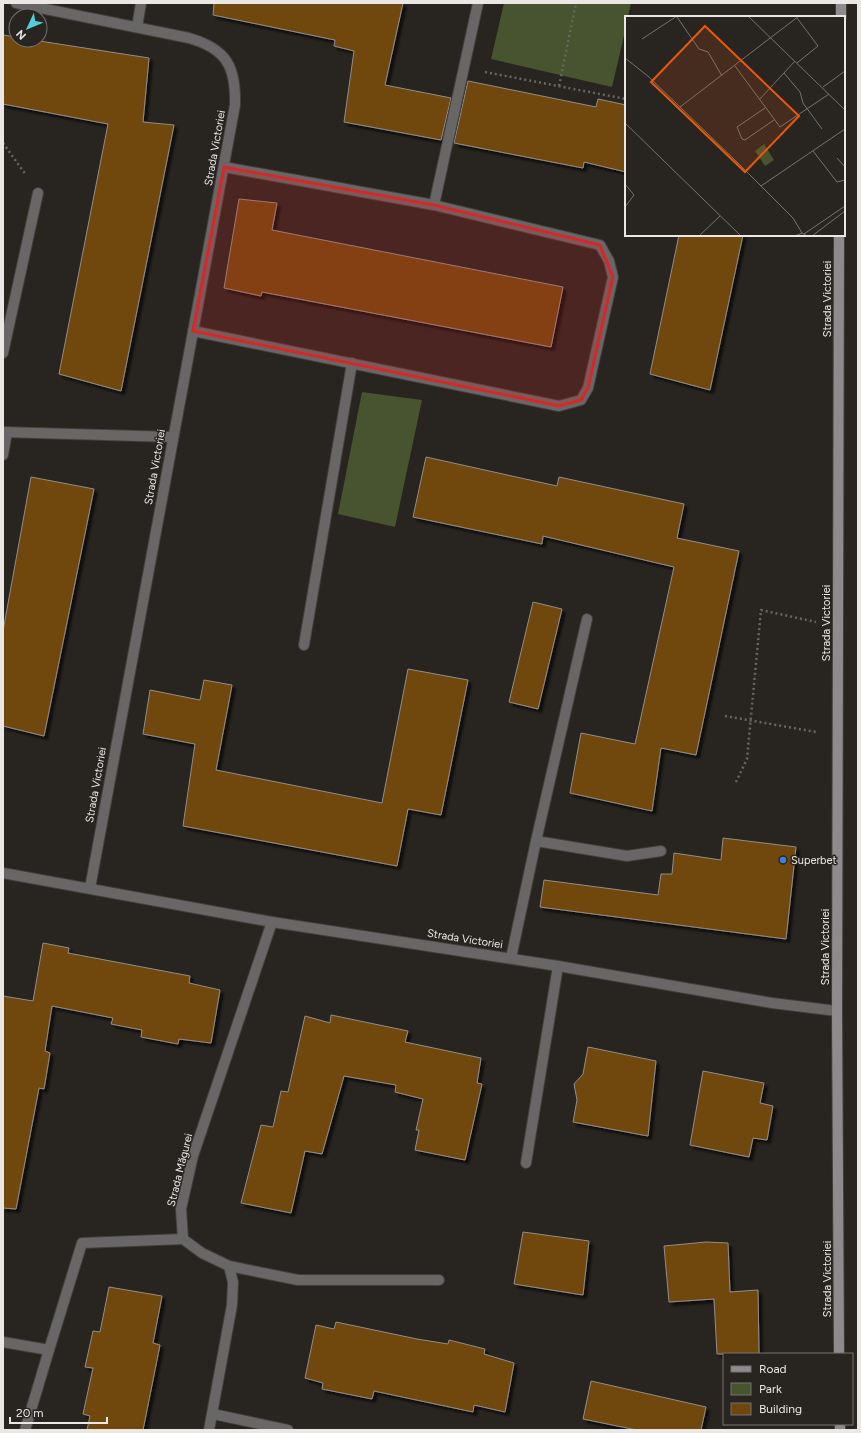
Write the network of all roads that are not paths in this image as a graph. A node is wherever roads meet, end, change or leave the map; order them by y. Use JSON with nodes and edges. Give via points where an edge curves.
{"nodes":[{"id":1,"x":16,"y":3,"type":"edge"},
{"id":2,"x":141,"y":3,"type":"edge"},
{"id":3,"x":478,"y":3,"type":"edge"},
{"id":4,"x":841,"y":3,"type":"edge"},
{"id":5,"x":841,"y":16,"type":"edge"},
{"id":6,"x":137,"y":27,"type":"junction"},
{"id":7,"x":224,"y":167,"type":"junction"},
{"id":8,"x":38,"y":193,"type":"road end"},
{"id":9,"x":434,"y":205,"type":"junction"},
{"id":10,"x":839,"y":236,"type":"edge"},
{"id":11,"x":193,"y":331,"type":"junction"},
{"id":12,"x":3,"y":353,"type":"edge"},
{"id":13,"x":352,"y":364,"type":"junction"},
{"id":14,"x":5,"y":432,"type":"edge"},
{"id":15,"x":173,"y":437,"type":"junction"},
{"id":16,"x":3,"y":455,"type":"edge"},
{"id":17,"x":587,"y":619,"type":"dead end"},
{"id":18,"x":304,"y":645,"type":"dead end"},
{"id":19,"x":536,"y":841,"type":"junction"},
{"id":20,"x":661,"y":851,"type":"dead end"},
{"id":21,"x":3,"y":873,"type":"edge"},
{"id":22,"x":90,"y":888,"type":"junction"},
{"id":23,"x":272,"y":922,"type":"junction"},
{"id":24,"x":511,"y":958,"type":"junction"},
{"id":25,"x":558,"y":966,"type":"junction"},
{"id":26,"x":837,"y":1011,"type":"junction"},
{"id":27,"x":526,"y":1163,"type":"dead end"},
{"id":28,"x":183,"y":1238,"type":"junction"},
{"id":29,"x":229,"y":1266,"type":"junction"},
{"id":30,"x":439,"y":1280,"type":"dead end"},
{"id":31,"x":3,"y":1342,"type":"edge"},
{"id":32,"x":49,"y":1350,"type":"junction"},
{"id":33,"x":839,"y":1353,"type":"edge"},
{"id":34,"x":213,"y":1414,"type":"junction"},
{"id":35,"x":25,"y":1430,"type":"edge"},
{"id":36,"x":209,"y":1430,"type":"edge"},
{"id":37,"x":288,"y":1430,"type":"edge"}],
"edges":[{"from":1,"to":6,"type":"street"},
{"from":2,"to":6,"type":"street"},
{"from":3,"to":9,"type":"street"},
{"from":4,"to":5,"type":"street"},
{"from":6,"to":7,"type":"street","name":"Strada Victoriei","via":[[207,43],[230,65],[236,85],[235,106]]},
{"from":7,"to":9,"type":"street"},
{"from":7,"to":11,"type":"street","name":"Strada Victoriei"},
{"from":8,"to":12,"type":"street"},
{"from":9,"to":13,"type":"street","via":[[600,245],[609,261],[613,277],[588,388],[581,400],[559,406]]},
{"from":10,"to":26,"type":"street","name":"Strada Victoriei"},
{"from":11,"to":13,"type":"street"},
{"from":11,"to":15,"type":"street","name":"Strada Victoriei"},
{"from":13,"to":18,"type":"street"},
{"from":14,"to":15,"type":"street"},
{"from":14,"to":16,"type":"street"},
{"from":15,"to":22,"type":"street","name":"Strada Victoriei"},
{"from":17,"to":19,"type":"street"},
{"from":19,"to":20,"type":"street","via":[[627,856]]},
{"from":19,"to":24,"type":"street"},
{"from":21,"to":22,"type":"street","name":"Strada Victoriei"},
{"from":22,"to":23,"type":"street","name":"Strada Victoriei"},
{"from":23,"to":24,"type":"street","name":"Strada Victoriei"},
{"from":23,"to":28,"type":"street","name":"Strada Măgurei","via":[[193,1156],[181,1210]]},
{"from":24,"to":25,"type":"street","name":"Strada Victoriei"},
{"from":25,"to":26,"type":"street","name":"Strada Victoriei","via":[[772,1003]]},
{"from":25,"to":27,"type":"street"},
{"from":26,"to":33,"type":"street","name":"Strada Victoriei"},
{"from":28,"to":29,"type":"street","via":[[202,1253]]},
{"from":28,"to":32,"type":"street","via":[[82,1243]]},
{"from":29,"to":30,"type":"street","via":[[298,1280]]},
{"from":29,"to":34,"type":"street","via":[[233,1282],[232,1305]]},
{"from":31,"to":32,"type":"street"},
{"from":32,"to":35,"type":"street"},
{"from":34,"to":36,"type":"street"},
{"from":34,"to":37,"type":"street"}]}
